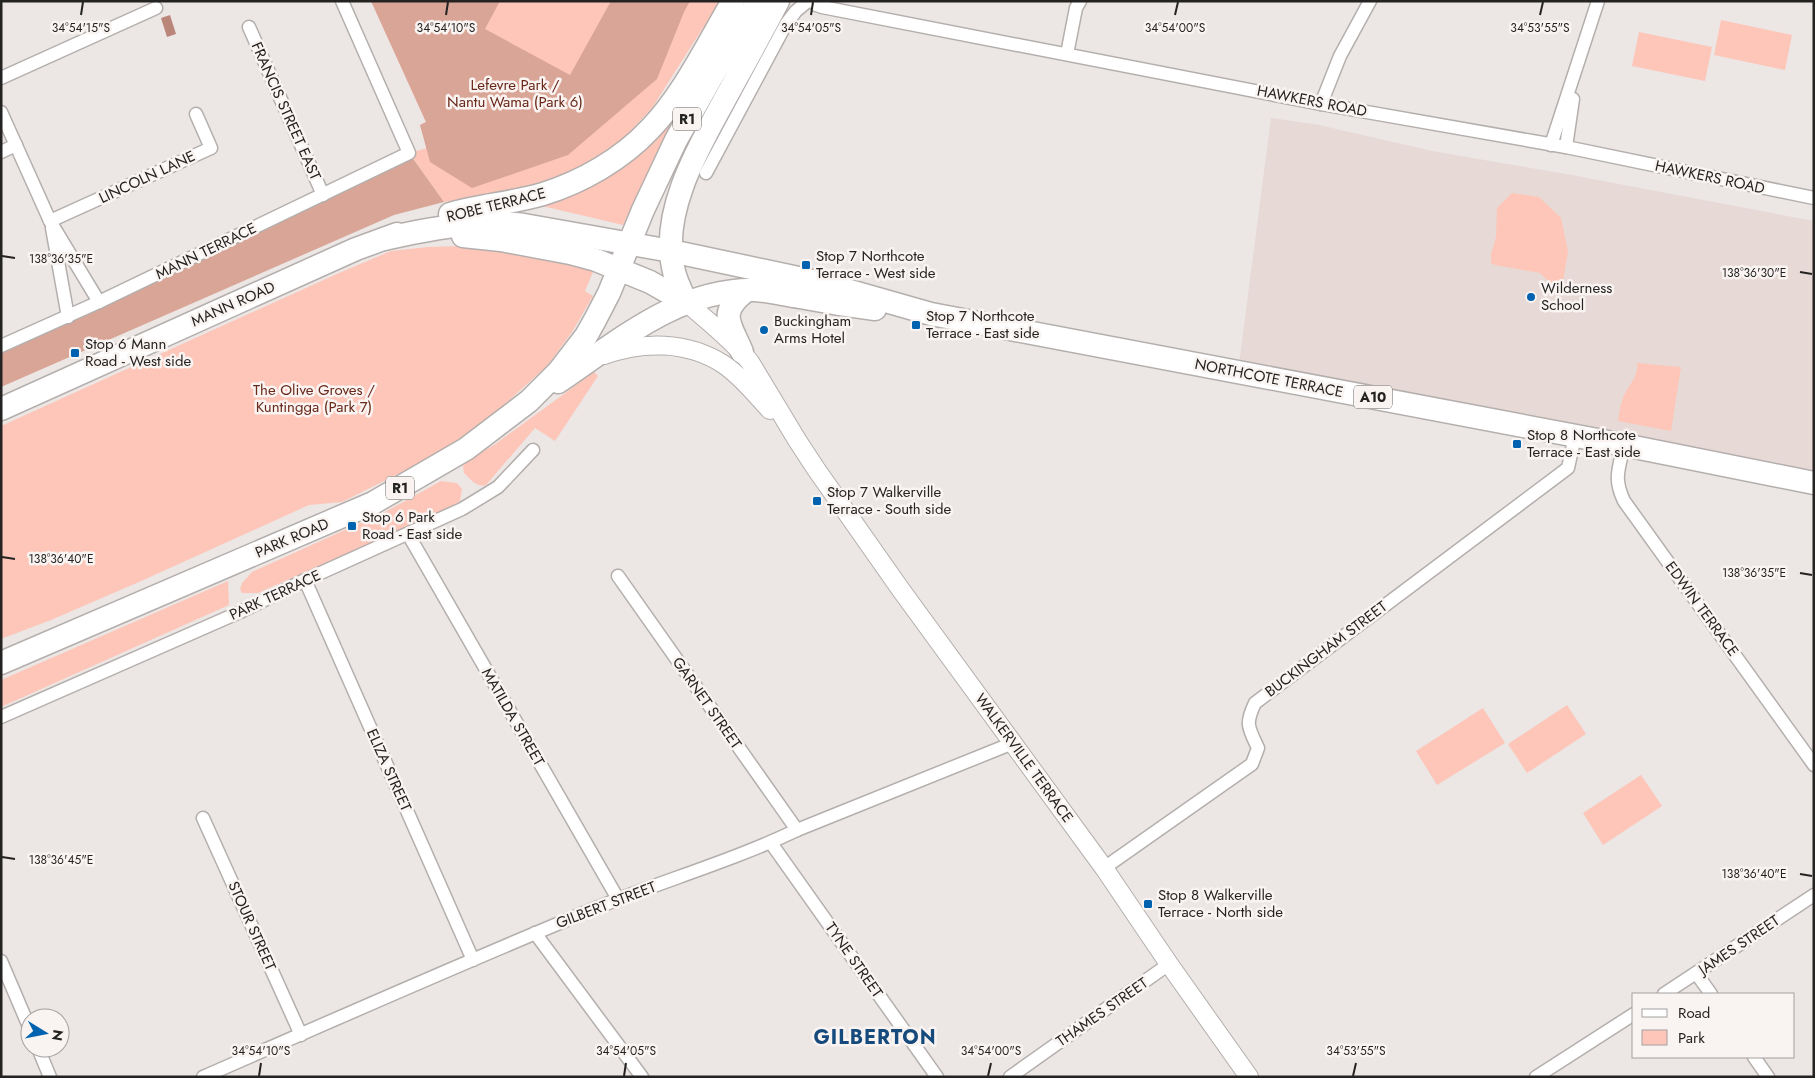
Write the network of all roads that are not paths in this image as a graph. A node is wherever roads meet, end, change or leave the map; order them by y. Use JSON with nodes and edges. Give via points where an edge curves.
{"nodes":[{"id":1,"x":342,"y":1,"type":"edge"},
{"id":2,"x":733,"y":1,"type":"edge"},
{"id":3,"x":758,"y":1,"type":"edge"},
{"id":4,"x":778,"y":1,"type":"edge"},
{"id":5,"x":808,"y":1,"type":"edge"},
{"id":6,"x":813,"y":1,"type":"edge"},
{"id":7,"x":1080,"y":1,"type":"edge"},
{"id":8,"x":1370,"y":1,"type":"edge"},
{"id":9,"x":1598,"y":1,"type":"edge"},
{"id":10,"x":156,"y":8,"type":"dead end"},
{"id":11,"x":249,"y":27,"type":"dead end"},
{"id":12,"x":1067,"y":54,"type":"junction"},
{"id":13,"x":1577,"y":70,"type":"junction"},
{"id":14,"x":1,"y":78,"type":"edge"},
{"id":15,"x":1321,"y":104,"type":"junction"},
{"id":16,"x":1,"y":112,"type":"edge"},
{"id":17,"x":196,"y":114,"type":"dead end"},
{"id":18,"x":16,"y":145,"type":"junction"},
{"id":19,"x":1551,"y":145,"type":"junction"},
{"id":20,"x":1566,"y":147,"type":"junction"},
{"id":21,"x":1,"y":152,"type":"edge"},
{"id":22,"x":706,"y":173,"type":"dead end"},
{"id":23,"x":323,"y":195,"type":"junction"},
{"id":24,"x":1814,"y":198,"type":"edge"},
{"id":25,"x":50,"y":221,"type":"junction"},
{"id":26,"x":384,"y":239,"type":"junction"},
{"id":27,"x":629,"y":244,"type":"junction"},
{"id":28,"x":671,"y":251,"type":"junction"},
{"id":29,"x":619,"y":269,"type":"junction"},
{"id":30,"x":747,"y":290,"type":"junction"},
{"id":31,"x":99,"y":302,"type":"junction"},
{"id":32,"x":687,"y":303,"type":"junction"},
{"id":33,"x":931,"y":314,"type":"junction"},
{"id":34,"x":68,"y":317,"type":"junction"},
{"id":35,"x":1,"y":346,"type":"edge"},
{"id":36,"x":742,"y":352,"type":"junction"},
{"id":37,"x":591,"y":360,"type":"junction"},
{"id":38,"x":528,"y":401,"type":"junction"},
{"id":39,"x":1,"y":409,"type":"edge"},
{"id":40,"x":1575,"y":436,"type":"junction"},
{"id":41,"x":797,"y":440,"type":"junction"},
{"id":42,"x":1624,"y":445,"type":"junction"},
{"id":43,"x":533,"y":450,"type":"dead end"},
{"id":44,"x":1814,"y":483,"type":"edge"},
{"id":45,"x":408,"y":534,"type":"junction"},
{"id":46,"x":618,"y":576,"type":"dead end"},
{"id":47,"x":305,"y":580,"type":"junction"},
{"id":48,"x":76,"y":630,"type":"junction"},
{"id":49,"x":1,"y":654,"type":"edge"},
{"id":50,"x":1,"y":663,"type":"edge"},
{"id":51,"x":1,"y":717,"type":"edge"},
{"id":52,"x":1013,"y":743,"type":"junction"},
{"id":53,"x":1814,"y":765,"type":"edge"},
{"id":54,"x":203,"y":818,"type":"dead end"},
{"id":55,"x":797,"y":830,"type":"junction"},
{"id":56,"x":771,"y":843,"type":"junction"},
{"id":57,"x":1104,"y":868,"type":"junction"},
{"id":58,"x":1814,"y":895,"type":"edge"},
{"id":59,"x":618,"y":899,"type":"junction"},
{"id":60,"x":535,"y":933,"type":"junction"},
{"id":61,"x":473,"y":960,"type":"junction"},
{"id":62,"x":1,"y":961,"type":"edge"},
{"id":63,"x":1169,"y":964,"type":"junction"},
{"id":64,"x":1696,"y":973,"type":"junction"},
{"id":65,"x":1666,"y":993,"type":"edge"},
{"id":66,"x":1710,"y":993,"type":"edge"},
{"id":67,"x":21,"y":1008,"type":"edge"},
{"id":68,"x":1632,"y":1015,"type":"edge"},
{"id":69,"x":301,"y":1035,"type":"junction"},
{"id":70,"x":42,"y":1058,"type":"edge"},
{"id":71,"x":1755,"y":1058,"type":"edge"},
{"id":72,"x":50,"y":1077,"type":"edge"},
{"id":73,"x":203,"y":1077,"type":"edge"},
{"id":74,"x":642,"y":1077,"type":"edge"},
{"id":75,"x":937,"y":1077,"type":"edge"},
{"id":76,"x":1010,"y":1077,"type":"edge"},
{"id":77,"x":1249,"y":1077,"type":"edge"},
{"id":78,"x":1536,"y":1077,"type":"edge"},
{"id":79,"x":1768,"y":1077,"type":"edge"}],
"edges":[{"from":1,"to":23,"type":"street","name":"MANN TERRACE","via":[[409,153]]},
{"from":2,"to":26,"type":"highway","name":"ROBE TERRACE","number":"R1","via":[[666,110],[650,130],[620,155],[584,177],[546,193],[452,213]]},
{"from":3,"to":27,"type":"highway","number":"R1","via":[[676,140]]},
{"from":4,"to":28,"type":"highway","via":[[686,174],[674,220]]},
{"from":5,"to":22,"type":"street","via":[[786,24]]},
{"from":6,"to":12,"type":"street","name":"HAWKERS ROAD","via":[[822,7]]},
{"from":7,"to":12,"type":"street"},
{"from":8,"to":15,"type":"street","via":[[1340,56]]},
{"from":9,"to":13,"type":"street"},
{"from":10,"to":14,"type":"street"},
{"from":11,"to":23,"type":"street","name":"FRANCIS STREET EAST"},
{"from":12,"to":15,"type":"street","name":"HAWKERS ROAD"},
{"from":13,"to":19,"type":"street"},
{"from":13,"to":20,"type":"street"},
{"from":15,"to":19,"type":"street","name":"HAWKERS ROAD"},
{"from":16,"to":18,"type":"street"},
{"from":17,"to":25,"type":"street","name":"LINCOLN LANE","via":[[210,148]]},
{"from":18,"to":21,"type":"street"},
{"from":18,"to":25,"type":"street"},
{"from":19,"to":20,"type":"street","name":"HAWKERS ROAD"},
{"from":20,"to":24,"type":"street","name":"HAWKERS ROAD"},
{"from":23,"to":31,"type":"street","name":"MANN TERRACE"},
{"from":25,"to":31,"type":"street"},
{"from":25,"to":34,"type":"street"},
{"from":26,"to":27,"type":"highway","name":"NORTHCOTE TERRACE","via":[[468,225],[505,223]]},
{"from":26,"to":29,"type":"highway","via":[[442,235],[487,238],[570,253]]},
{"from":26,"to":39,"type":"highway","name":"MANN ROAD","number":"R1"},
{"from":27,"to":28,"type":"highway","name":"NORTHCOTE TERRACE"},
{"from":27,"to":29,"type":"highway","number":"R1"},
{"from":28,"to":32,"type":"highway","via":[[675,275]]},
{"from":28,"to":33,"type":"highway","name":"NORTHCOTE TERRACE","number":"A10","via":[[822,282]]},
{"from":29,"to":32,"type":"highway"},
{"from":29,"to":38,"type":"highway","name":"PARK ROAD","number":"R1","via":[[586,336]]},
{"from":30,"to":32,"type":"highway","name":"NORTHCOTE TERRACE","number":"A10","via":[[725,292]]},
{"from":30,"to":33,"type":"highway","name":"NORTHCOTE TERRACE","number":"A10"},
{"from":30,"to":36,"type":"highway","via":[[732,303],[728,313]]},
{"from":31,"to":34,"type":"street","name":"MANN TERRACE"},
{"from":32,"to":36,"type":"street","name":"WALKERVILLE TERRACE"},
{"from":32,"to":37,"type":"highway","name":"NORTHCOTE TERRACE","via":[[639,327]]},
{"from":33,"to":40,"type":"highway","name":"NORTHCOTE TERRACE","number":"A10"},
{"from":34,"to":35,"type":"street","name":"MANN TERRACE"},
{"from":36,"to":41,"type":"street","name":"WALKERVILLE TERRACE"},
{"from":37,"to":38,"type":"highway","name":"NORTHCOTE TERRACE"},
{"from":37,"to":41,"type":"street","name":"WALKERVILLE TERRACE","via":[[647,345],[677,347],[706,355],[742,379]]},
{"from":38,"to":48,"type":"highway","name":"PARK ROAD","number":"R1","via":[[466,449],[372,504]]},
{"from":40,"to":42,"type":"highway","name":"NORTHCOTE TERRACE","number":"A10"},
{"from":40,"to":57,"type":"street","name":"BUCKINGHAM STREET","via":[[1568,468],[1255,702],[1248,718],[1258,748],[1252,764]]},
{"from":41,"to":52,"type":"street","name":"WALKERVILLE TERRACE"},
{"from":42,"to":44,"type":"highway","name":"NORTHCOTE TERRACE","number":"A10"},
{"from":42,"to":53,"type":"street","name":"EDWIN TERRACE","via":[[1617,477],[1624,500]]},
{"from":43,"to":45,"type":"street","name":"PARK TERRACE","via":[[498,487],[462,509]]},
{"from":45,"to":47,"type":"street","name":"PARK TERRACE"},
{"from":45,"to":59,"type":"street","name":"MATILDA STREET"},
{"from":46,"to":55,"type":"street","name":"GARNET STREET"},
{"from":47,"to":51,"type":"street","name":"PARK TERRACE"},
{"from":47,"to":61,"type":"street","name":"ELIZA STREET"},
{"from":48,"to":49,"type":"street"},
{"from":48,"to":50,"type":"highway","name":"PARK ROAD","number":"R1"},
{"from":52,"to":55,"type":"street","name":"GILBERT STREET"},
{"from":52,"to":57,"type":"street","name":"WALKERVILLE TERRACE"},
{"from":54,"to":69,"type":"street","name":"STOUR STREET"},
{"from":55,"to":56,"type":"street","name":"GILBERT STREET"},
{"from":56,"to":59,"type":"street","name":"GILBERT STREET"},
{"from":56,"to":75,"type":"street","name":"TYNE STREET"},
{"from":57,"to":63,"type":"street","name":"WALKERVILLE TERRACE"},
{"from":58,"to":64,"type":"street","name":"JAMES STREET"},
{"from":59,"to":60,"type":"street","name":"GILBERT STREET"},
{"from":60,"to":61,"type":"street","name":"GILBERT STREET"},
{"from":60,"to":74,"type":"street"},
{"from":61,"to":69,"type":"street","name":"GILBERT STREET"},
{"from":62,"to":67,"type":"street"},
{"from":63,"to":76,"type":"street","name":"THAMES STREET"},
{"from":63,"to":77,"type":"street","name":"WALKERVILLE TERRACE"},
{"from":64,"to":65,"type":"street","name":"JAMES STREET"},
{"from":64,"to":66,"type":"street"},
{"from":68,"to":78,"type":"street"},
{"from":69,"to":73,"type":"street","name":"GILBERT STREET"},
{"from":70,"to":72,"type":"street"},
{"from":71,"to":79,"type":"street"}]}
